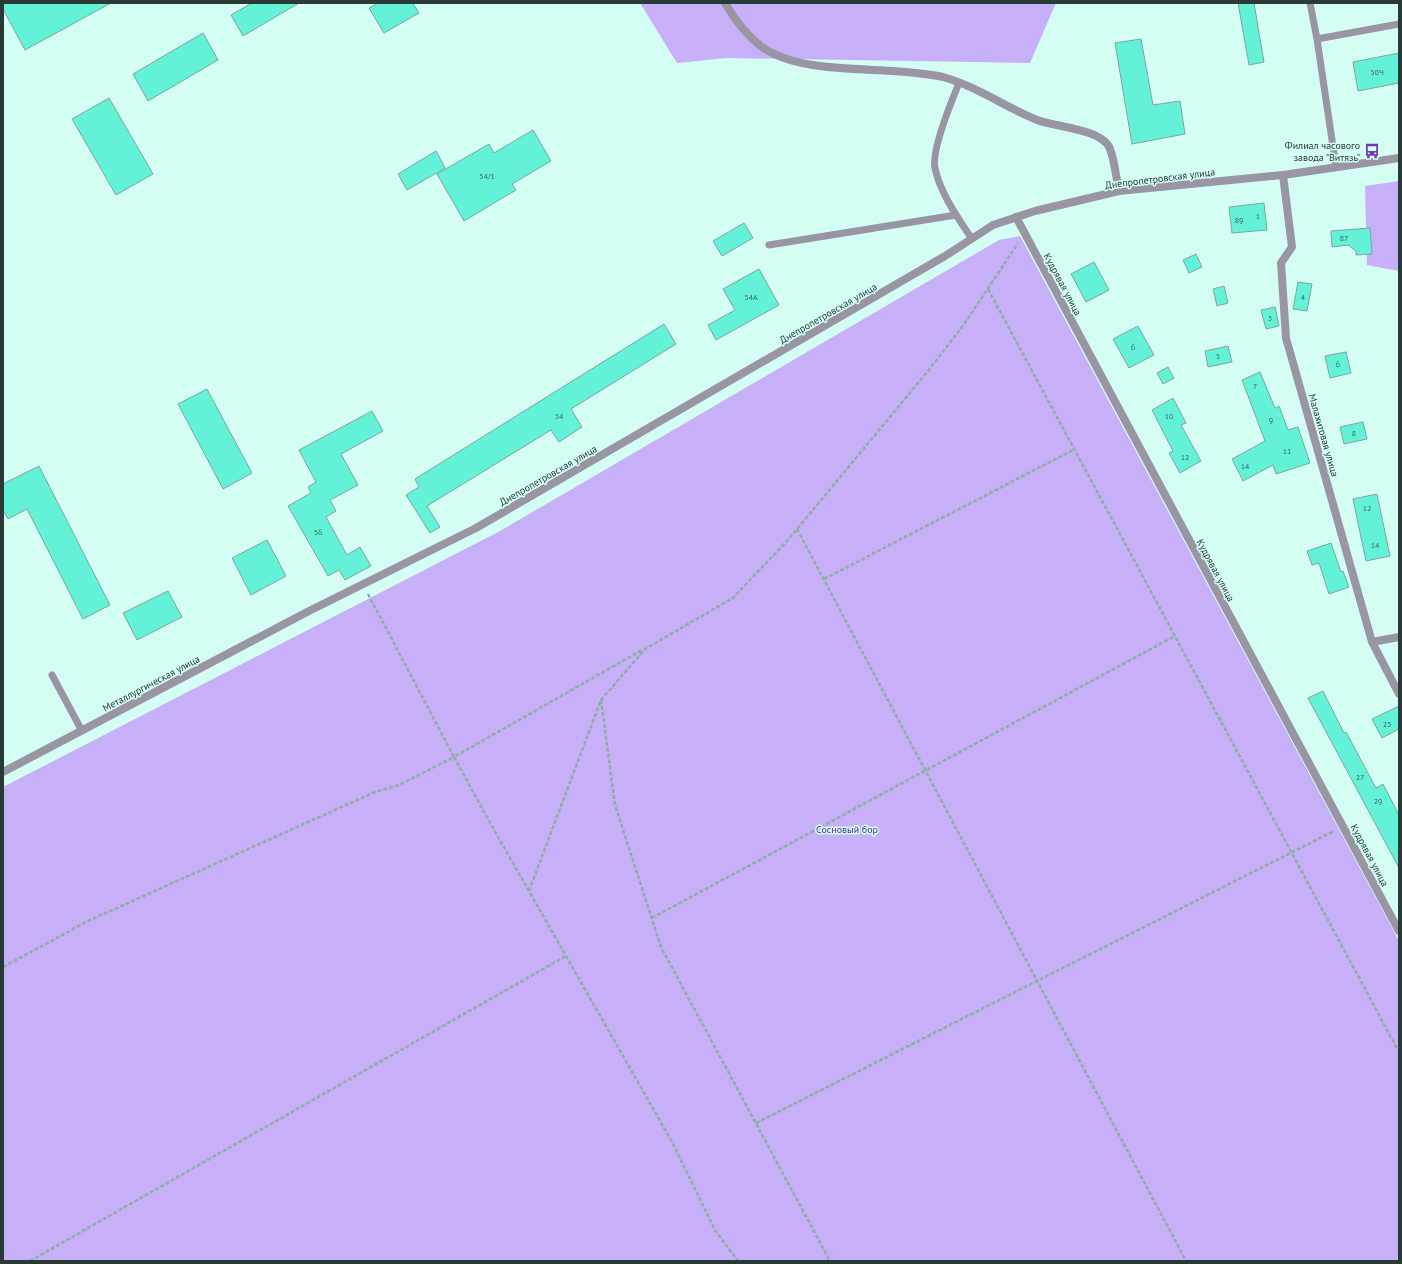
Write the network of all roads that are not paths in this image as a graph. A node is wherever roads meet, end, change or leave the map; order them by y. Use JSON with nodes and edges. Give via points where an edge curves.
{"nodes":[{"id":1,"x":725,"y":3,"type":"edge"},
{"id":2,"x":1310,"y":3,"type":"edge"},
{"id":3,"x":1399,"y":24,"type":"edge"},
{"id":4,"x":1316,"y":38,"type":"junction"},
{"id":5,"x":959,"y":83,"type":"junction"},
{"id":6,"x":1399,"y":158,"type":"edge"},
{"id":7,"x":1336,"y":167,"type":"junction"},
{"id":8,"x":1283,"y":175,"type":"junction"},
{"id":9,"x":1118,"y":191,"type":"junction"},
{"id":10,"x":956,"y":215,"type":"junction"},
{"id":11,"x":1016,"y":217,"type":"junction"},
{"id":12,"x":972,"y":239,"type":"junction"},
{"id":13,"x":768,"y":245,"type":"dead end"},
{"id":14,"x":309,"y":611,"type":"joint"},
{"id":15,"x":1399,"y":637,"type":"edge"},
{"id":16,"x":1372,"y":642,"type":"junction"},
{"id":17,"x":52,"y":675,"type":"dead end"},
{"id":18,"x":1399,"y":694,"type":"edge"},
{"id":19,"x":82,"y":731,"type":"junction"},
{"id":20,"x":3,"y":772,"type":"edge"},
{"id":21,"x":1399,"y":931,"type":"edge"}],
"edges":[{"from":1,"to":5,"type":"street","via":[[737,23],[762,47],[781,56],[812,65],[895,70],[942,77]]},
{"from":2,"to":4,"type":"lane"},
{"from":3,"to":4,"type":"lane"},
{"from":4,"to":7,"type":"lane"},
{"from":5,"to":9,"type":"street","via":[[1046,124],[1098,136],[1110,148]]},
{"from":5,"to":10,"type":"lane","via":[[947,112],[934,166]]},
{"from":6,"to":7,"type":"street","name":"Днепропетровская улица"},
{"from":7,"to":8,"type":"street","name":"Днепропетровская улица"},
{"from":8,"to":9,"type":"street","name":"Днепропетровская улица"},
{"from":8,"to":16,"type":"street","name":"Малахитовая улица","via":[[1292,247],[1281,263],[1286,338]]},
{"from":9,"to":11,"type":"street","name":"Днепропетровская улица"},
{"from":10,"to":12,"type":"lane"},
{"from":10,"to":13,"type":"lane"},
{"from":11,"to":12,"type":"street","name":"Днепропетровская улица","via":[[993,225]]},
{"from":11,"to":21,"type":"street","name":"Кудрявая улица"},
{"from":12,"to":14,"type":"street","name":"Днепропетровская улица","via":[[476,528]]},
{"from":14,"to":19,"type":"street","name":"Металлургическая улица"},
{"from":15,"to":16,"type":"street"},
{"from":16,"to":18,"type":"street","name":"Малахитовая улица"},
{"from":17,"to":19,"type":"lane"},
{"from":19,"to":20,"type":"street","name":"Металлургическая улица"}]}
